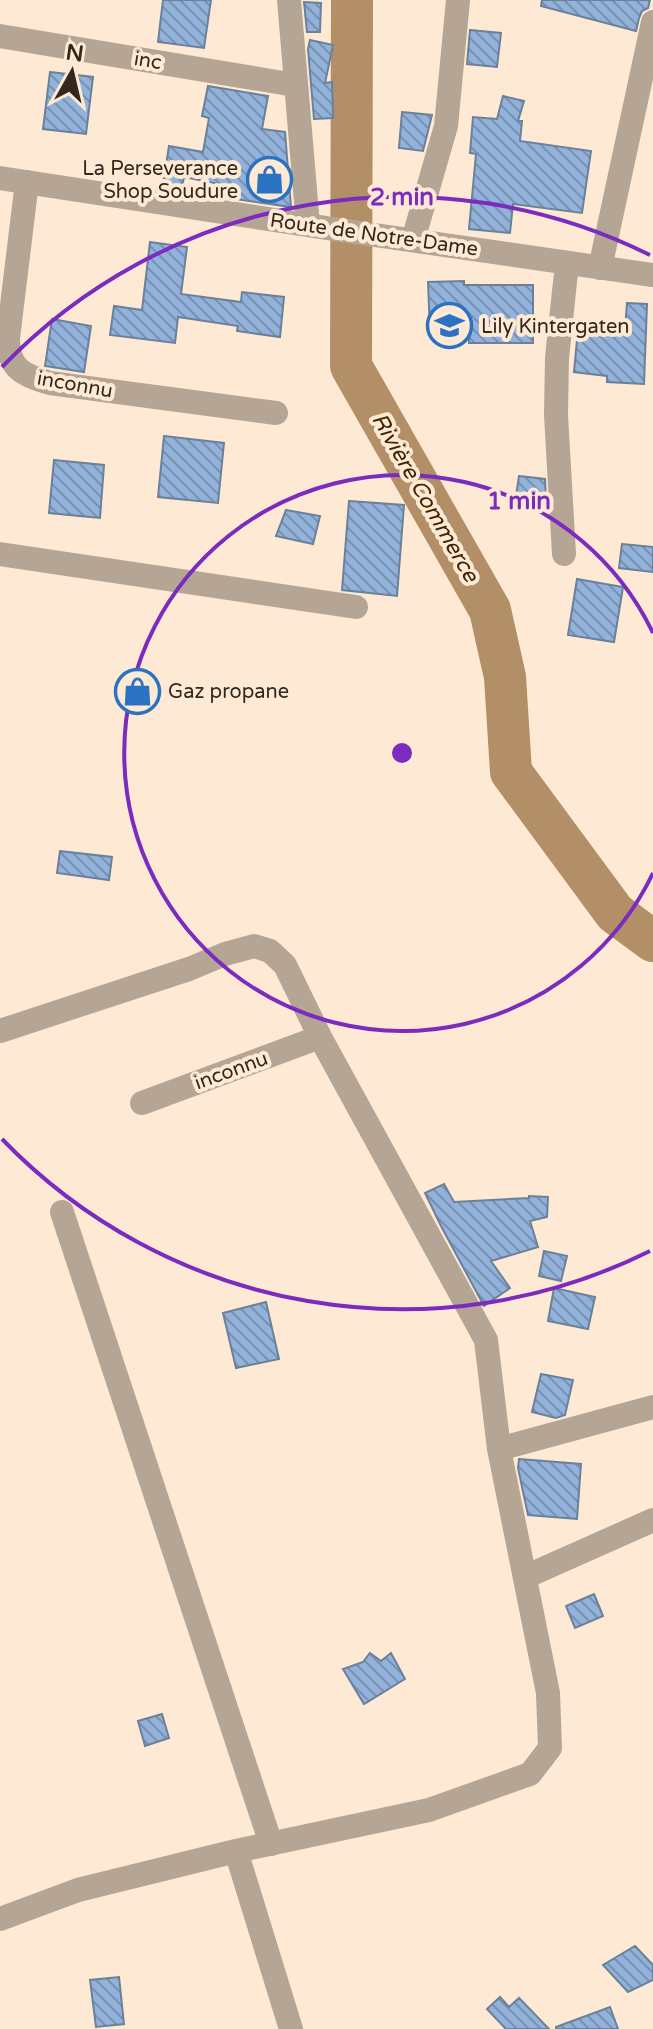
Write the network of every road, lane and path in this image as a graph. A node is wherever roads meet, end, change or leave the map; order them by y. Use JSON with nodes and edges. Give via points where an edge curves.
{"nodes":[{"id":1,"x":289,"y":0,"type":"edge"},
{"id":2,"x":458,"y":0,"type":"edge"},
{"id":3,"x":653,"y":22,"type":"edge"},
{"id":4,"x":0,"y":36,"type":"edge"},
{"id":5,"x":295,"y":85,"type":"junction"},
{"id":6,"x":0,"y":178,"type":"edge"},
{"id":7,"x":27,"y":182,"type":"junction"},
{"id":8,"x":308,"y":225,"type":"junction"},
{"id":9,"x":401,"y":239,"type":"junction"},
{"id":10,"x":567,"y":263,"type":"junction"},
{"id":11,"x":600,"y":268,"type":"junction"},
{"id":12,"x":653,"y":275,"type":"edge"},
{"id":13,"x":276,"y":413,"type":"dead end"},
{"id":14,"x":0,"y":554,"type":"edge"},
{"id":15,"x":564,"y":554,"type":"dead end"},
{"id":16,"x":356,"y":607,"type":"dead end"},
{"id":17,"x":0,"y":1031,"type":"edge"},
{"id":18,"x":320,"y":1037,"type":"junction"},
{"id":19,"x":142,"y":1103,"type":"dead end"},
{"id":20,"x":62,"y":1212,"type":"dead end"},
{"id":21,"x":653,"y":1407,"type":"edge"},
{"id":22,"x":499,"y":1449,"type":"junction"},
{"id":23,"x":653,"y":1520,"type":"edge"},
{"id":24,"x":525,"y":1577,"type":"junction"},
{"id":25,"x":271,"y":1844,"type":"junction"},
{"id":26,"x":236,"y":1851,"type":"junction"},
{"id":27,"x":0,"y":1919,"type":"edge"},
{"id":28,"x":291,"y":2029,"type":"edge"}],
"edges":[{"from":1,"to":5,"type":"street"},
{"from":2,"to":9,"type":"street","via":[[446,126]]},
{"from":3,"to":11,"type":"street"},
{"from":4,"to":5,"type":"street","name":"inc"},
{"from":5,"to":8,"type":"street"},
{"from":6,"to":7,"type":"street","name":"Route de Notre-Dame"},
{"from":7,"to":8,"type":"street","name":"Route de Notre-Dame"},
{"from":7,"to":13,"type":"street","name":"inconnu","via":[[8,338],[8,355],[16,366],[29,377],[50,383]]},
{"from":8,"to":9,"type":"street","name":"Route de Notre-Dame"},
{"from":9,"to":10,"type":"street","name":"Route de Notre-Dame"},
{"from":10,"to":11,"type":"street","name":"Route de Notre-Dame"},
{"from":10,"to":15,"type":"street","via":[[556,415]]},
{"from":11,"to":12,"type":"street","name":"Route de Notre-Dame"},
{"from":14,"to":16,"type":"street"},
{"from":17,"to":18,"type":"street","via":[[254,946],[270,951],[285,965]]},
{"from":18,"to":19,"type":"street","name":"inconnu"},
{"from":18,"to":22,"type":"street","via":[[486,1340]]},
{"from":20,"to":25,"type":"street"},
{"from":21,"to":22,"type":"street"},
{"from":22,"to":24,"type":"street"},
{"from":23,"to":24,"type":"street"},
{"from":24,"to":25,"type":"street","via":[[548,1693],[550,1748],[530,1774],[429,1810]]},
{"from":25,"to":26,"type":"street"},
{"from":26,"to":27,"type":"street","via":[[78,1890]]},
{"from":26,"to":28,"type":"street"}]}
